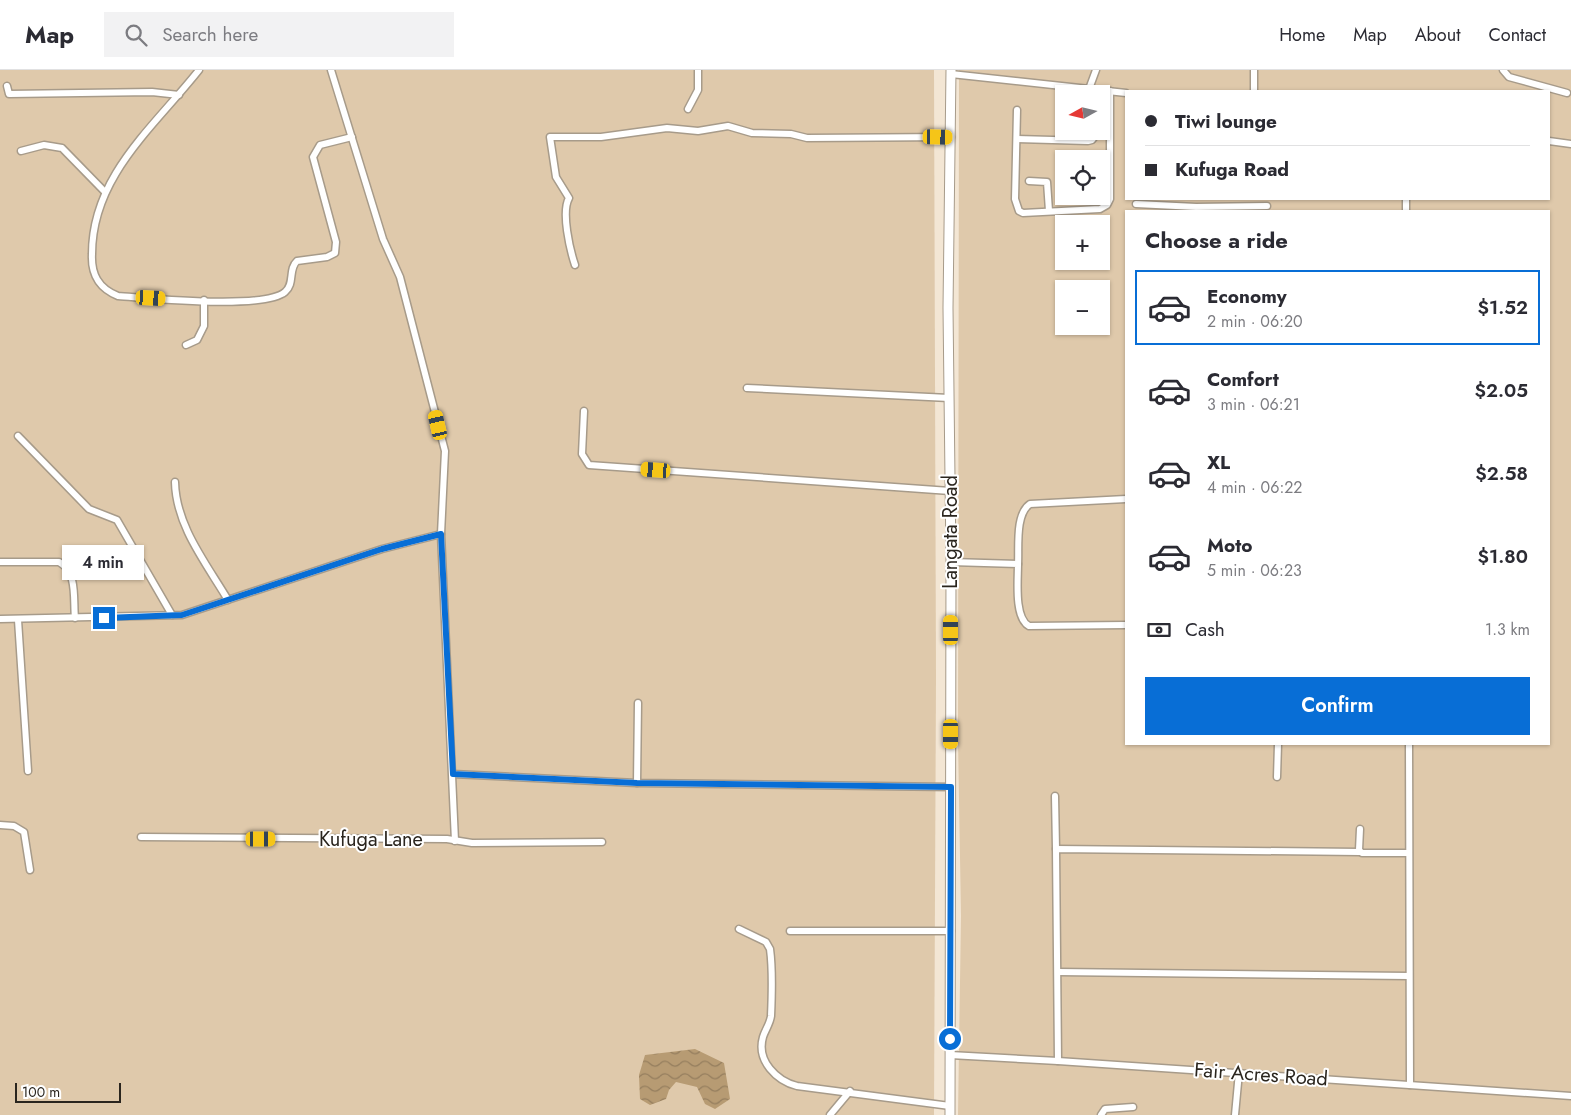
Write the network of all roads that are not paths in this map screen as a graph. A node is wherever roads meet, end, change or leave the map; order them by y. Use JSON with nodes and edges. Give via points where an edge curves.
{"nodes":[{"id":1,"x":199,"y":70,"type":"edge"},
{"id":2,"x":331,"y":70,"type":"edge"},
{"id":3,"x":698,"y":70,"type":"edge"},
{"id":4,"x":1096,"y":70,"type":"edge"},
{"id":5,"x":1254,"y":70,"type":"edge"},
{"id":6,"x":1503,"y":70,"type":"edge"},
{"id":7,"x":951,"y":72,"type":"edge"},
{"id":8,"x":1057,"y":85,"type":"edge"},
{"id":9,"x":1091,"y":85,"type":"edge"},
{"id":10,"x":7,"y":86,"type":"dead end"},
{"id":11,"x":1254,"y":90,"type":"edge"},
{"id":12,"x":1110,"y":92,"type":"edge"},
{"id":13,"x":1125,"y":93,"type":"edge"},
{"id":14,"x":1567,"y":93,"type":"dead end"},
{"id":15,"x":179,"y":95,"type":"junction"},
{"id":16,"x":688,"y":109,"type":"dead end"},
{"id":17,"x":1017,"y":110,"type":"dead end"},
{"id":18,"x":352,"y":137,"type":"junction"},
{"id":19,"x":951,"y":137,"type":"junction"},
{"id":20,"x":1016,"y":139,"type":"junction"},
{"id":21,"x":1090,"y":140,"type":"edge"},
{"id":22,"x":1110,"y":140,"type":"edge"},
{"id":23,"x":1550,"y":141,"type":"edge"},
{"id":24,"x":1571,"y":144,"type":"edge"},
{"id":25,"x":21,"y":151,"type":"dead end"},
{"id":26,"x":1029,"y":181,"type":"dead end"},
{"id":27,"x":105,"y":192,"type":"junction"},
{"id":28,"x":1136,"y":204,"type":"dead end"},
{"id":29,"x":1267,"y":206,"type":"dead end"},
{"id":30,"x":1196,"y":209,"type":"edge"},
{"id":31,"x":1048,"y":211,"type":"junction"},
{"id":32,"x":575,"y":265,"type":"dead end"},
{"id":33,"x":204,"y":300,"type":"junction"},
{"id":34,"x":186,"y":345,"type":"dead end"},
{"id":35,"x":747,"y":388,"type":"dead end"},
{"id":36,"x":949,"y":398,"type":"junction"},
{"id":37,"x":584,"y":412,"type":"dead end"},
{"id":38,"x":18,"y":436,"type":"dead end"},
{"id":39,"x":175,"y":482,"type":"dead end"},
{"id":40,"x":950,"y":491,"type":"junction"},
{"id":41,"x":1125,"y":499,"type":"edge"},
{"id":42,"x":441,"y":534,"type":"junction"},
{"id":43,"x":0,"y":562,"type":"edge"},
{"id":44,"x":951,"y":562,"type":"junction"},
{"id":45,"x":1018,"y":564,"type":"junction"},
{"id":46,"x":228,"y":600,"type":"junction"},
{"id":47,"x":172,"y":615,"type":"junction"},
{"id":48,"x":75,"y":618,"type":"junction"},
{"id":49,"x":0,"y":619,"type":"edge"},
{"id":50,"x":18,"y":620,"type":"junction"},
{"id":51,"x":1125,"y":625,"type":"edge"},
{"id":52,"x":638,"y":703,"type":"dead end"},
{"id":53,"x":1278,"y":745,"type":"edge"},
{"id":54,"x":1409,"y":745,"type":"edge"},
{"id":55,"x":28,"y":771,"type":"dead end"},
{"id":56,"x":453,"y":774,"type":"junction"},
{"id":57,"x":1278,"y":777,"type":"dead end"},
{"id":58,"x":637,"y":783,"type":"junction"},
{"id":59,"x":951,"y":787,"type":"junction"},
{"id":60,"x":1055,"y":796,"type":"dead end"},
{"id":61,"x":0,"y":825,"type":"edge"},
{"id":62,"x":1360,"y":829,"type":"dead end"},
{"id":63,"x":141,"y":837,"type":"dead end"},
{"id":64,"x":455,"y":841,"type":"junction"},
{"id":65,"x":602,"y":842,"type":"dead end"},
{"id":66,"x":1056,"y":849,"type":"junction"},
{"id":67,"x":1360,"y":852,"type":"junction"},
{"id":68,"x":1408,"y":853,"type":"junction"},
{"id":69,"x":30,"y":870,"type":"dead end"},
{"id":70,"x":739,"y":929,"type":"dead end"},
{"id":71,"x":790,"y":931,"type":"dead end"},
{"id":72,"x":951,"y":931,"type":"junction"},
{"id":73,"x":1058,"y":972,"type":"junction"},
{"id":74,"x":1409,"y":976,"type":"junction"},
{"id":75,"x":950,"y":1055,"type":"junction"},
{"id":76,"x":1058,"y":1060,"type":"junction"},
{"id":77,"x":1239,"y":1072,"type":"junction"},
{"id":78,"x":1410,"y":1085,"type":"junction"},
{"id":79,"x":850,"y":1092,"type":"junction"},
{"id":80,"x":1571,"y":1096,"type":"edge"},
{"id":81,"x":1133,"y":1108,"type":"dead end"},
{"id":82,"x":950,"y":1111,"type":"edge"},
{"id":83,"x":830,"y":1115,"type":"edge"},
{"id":84,"x":1101,"y":1115,"type":"edge"},
{"id":85,"x":1236,"y":1115,"type":"edge"}],
"edges":[{"from":1,"to":15,"type":"street"},
{"from":2,"to":18,"type":"street"},
{"from":3,"to":16,"type":"street","via":[[698,90]]},
{"from":4,"to":9,"type":"street"},
{"from":5,"to":11,"type":"street"},
{"from":6,"to":14,"type":"street","via":[[1509,77]]},
{"from":7,"to":8,"type":"street"},
{"from":7,"to":19,"type":"main road","name":"Langata Road"},
{"from":10,"to":15,"type":"street","via":[[9,94],[152,92]]},
{"from":12,"to":13,"type":"street"},
{"from":15,"to":27,"type":"street","via":[[125,157]]},
{"from":17,"to":20,"type":"street"},
{"from":18,"to":33,"type":"street","via":[[320,145],[313,157],[336,242],[335,253],[297,261],[292,266],[287,291],[278,296],[231,302]]},
{"from":18,"to":42,"type":"street","via":[[400,277],[445,451]]},
{"from":19,"to":32,"type":"street","via":[[807,138],[791,134],[752,133],[728,126],[698,131],[667,128],[601,137],[550,137],[556,178],[569,198],[568,234]]},
{"from":19,"to":36,"type":"main road","name":"Langata Road"},
{"from":20,"to":21,"type":"street"},
{"from":20,"to":31,"type":"street","via":[[1018,211]]},
{"from":22,"to":31,"type":"street","via":[[1109,203],[1100,209]]},
{"from":23,"to":24,"type":"street"},
{"from":25,"to":27,"type":"street","via":[[44,146],[62,148]]},
{"from":26,"to":31,"type":"street","via":[[1047,182]]},
{"from":27,"to":33,"type":"street","via":[[92,232],[92,259],[98,283],[118,296]]},
{"from":28,"to":30,"type":"street"},
{"from":29,"to":30,"type":"street"},
{"from":33,"to":34,"type":"street","via":[[203,330],[197,340]]},
{"from":35,"to":36,"type":"street"},
{"from":36,"to":40,"type":"main road","name":"Langata Road"},
{"from":37,"to":40,"type":"street","via":[[582,454],[589,465]]},
{"from":38,"to":47,"type":"street","via":[[89,509],[117,520]]},
{"from":39,"to":46,"type":"street","via":[[184,527]]},
{"from":40,"to":44,"type":"main road","name":"Langata Road"},
{"from":41,"to":45,"type":"street","via":[[1030,504],[1021,523]]},
{"from":42,"to":46,"type":"street","via":[[382,549]]},
{"from":42,"to":56,"type":"street"},
{"from":43,"to":48,"type":"street","via":[[59,562],[65,565],[72,574]]},
{"from":44,"to":45,"type":"street"},
{"from":44,"to":59,"type":"main road","name":"Langata Road"},
{"from":45,"to":51,"type":"street","via":[[1019,613],[1026,624]]},
{"from":46,"to":47,"type":"street"},
{"from":47,"to":48,"type":"street"},
{"from":48,"to":50,"type":"street"},
{"from":49,"to":50,"type":"street"},
{"from":50,"to":55,"type":"street"},
{"from":52,"to":58,"type":"street"},
{"from":53,"to":57,"type":"street"},
{"from":54,"to":68,"type":"street"},
{"from":56,"to":58,"type":"street"},
{"from":56,"to":64,"type":"street"},
{"from":58,"to":59,"type":"street"},
{"from":59,"to":72,"type":"main road","name":"Langata Road"},
{"from":60,"to":66,"type":"street"},
{"from":61,"to":69,"type":"street","via":[[14,826],[24,832]]},
{"from":62,"to":67,"type":"street"},
{"from":63,"to":64,"type":"street","name":"Kufuga Lane"},
{"from":64,"to":65,"type":"street","name":"Kufuga Lane"},
{"from":66,"to":67,"type":"street"},
{"from":66,"to":73,"type":"street"},
{"from":67,"to":68,"type":"street"},
{"from":68,"to":74,"type":"street"},
{"from":70,"to":79,"type":"street","via":[[766,942],[770,949],[771,1015],[762,1040],[765,1058],[774,1075],[797,1086]]},
{"from":71,"to":72,"type":"street"},
{"from":72,"to":75,"type":"main road","name":"Langata Road"},
{"from":73,"to":74,"type":"street"},
{"from":73,"to":76,"type":"street"},
{"from":74,"to":78,"type":"street"},
{"from":75,"to":76,"type":"street","name":"Fair Acres Road"},
{"from":75,"to":82,"type":"main road","name":"Langata Road"},
{"from":76,"to":77,"type":"street","name":"Fair Acres Road"},
{"from":77,"to":78,"type":"street","name":"Fair Acres Road"},
{"from":77,"to":85,"type":"street"},
{"from":78,"to":80,"type":"street","name":"Fair Acres Road"},
{"from":79,"to":82,"type":"street"},
{"from":79,"to":83,"type":"street"},
{"from":81,"to":84,"type":"street","via":[[1105,1109]]}]}
